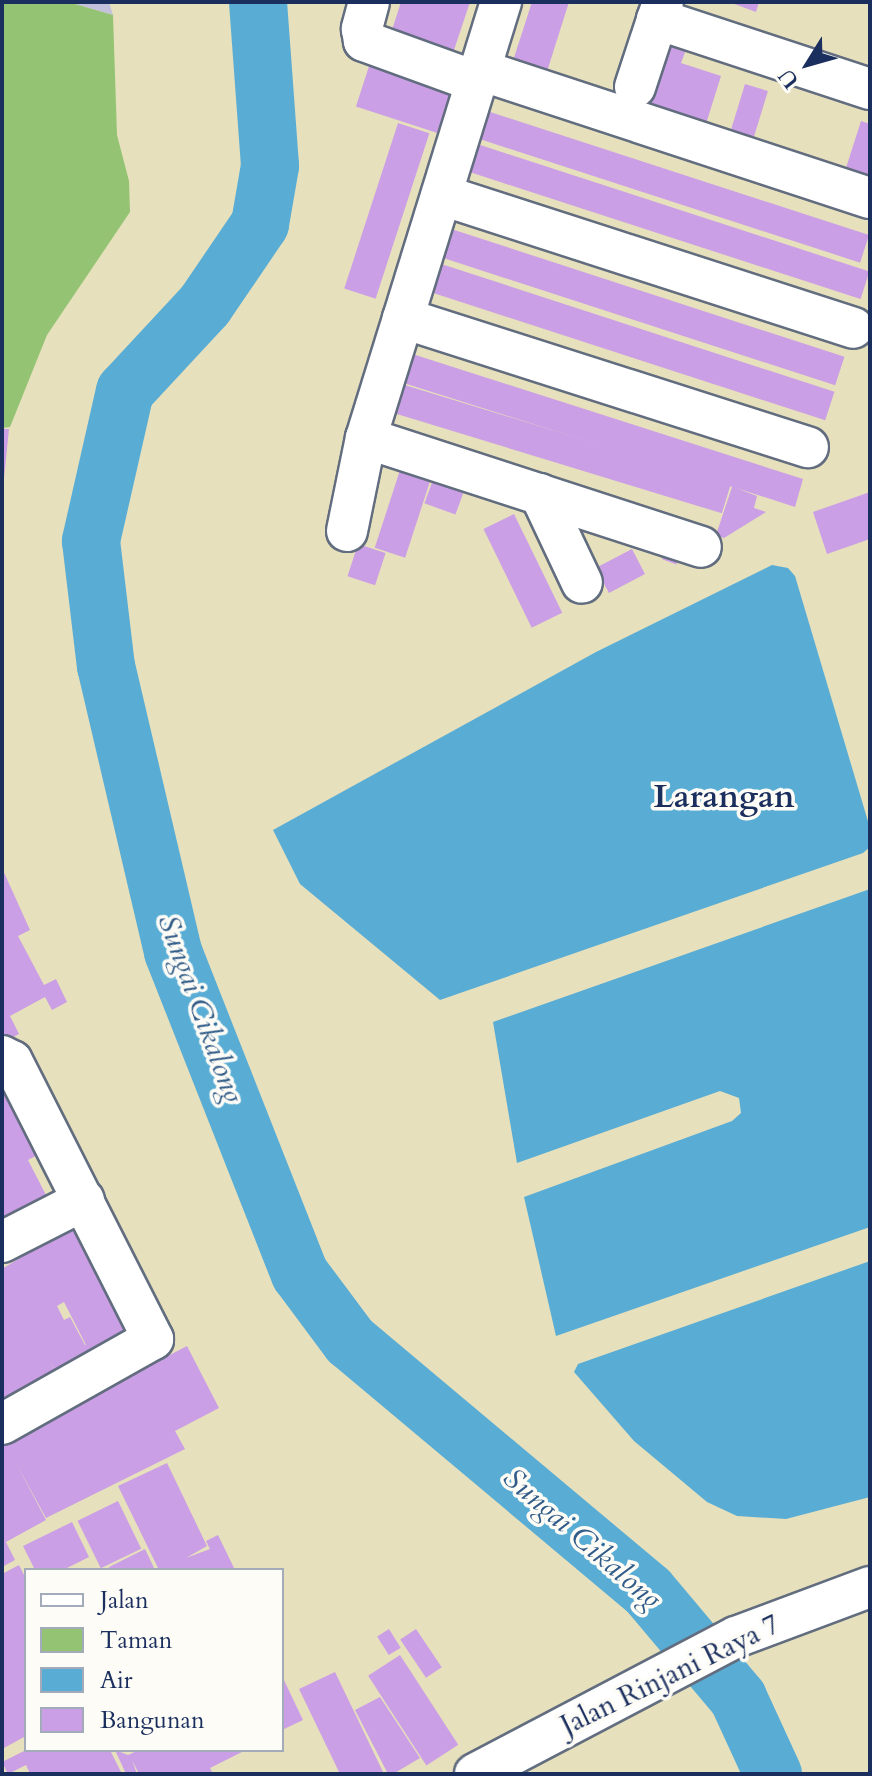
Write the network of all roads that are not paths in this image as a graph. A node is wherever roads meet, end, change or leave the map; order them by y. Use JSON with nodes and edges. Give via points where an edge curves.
{"nodes":[{"id":1,"x":369,"y":2,"type":"edge"},
{"id":2,"x":501,"y":2,"type":"edge"},
{"id":3,"x":660,"y":11,"type":"edge"},
{"id":4,"x":478,"y":76,"type":"junction"},
{"id":5,"x":635,"y":87,"type":"dead end"},
{"id":6,"x":870,"y":89,"type":"edge"},
{"id":7,"x":442,"y":195,"type":"junction"},
{"id":8,"x":870,"y":198,"type":"edge"},
{"id":9,"x":403,"y":318,"type":"junction"},
{"id":10,"x":853,"y":328,"type":"dead end"},
{"id":11,"x":366,"y":438,"type":"junction"},
{"id":12,"x":808,"y":447,"type":"dead end"},
{"id":13,"x":540,"y":494,"type":"junction"},
{"id":14,"x":347,"y":531,"type":"dead end"},
{"id":15,"x":701,"y":547,"type":"dead end"},
{"id":16,"x":582,"y":583,"type":"dead end"},
{"id":17,"x":2,"y":1056,"type":"edge"},
{"id":18,"x":84,"y":1200,"type":"junction"},
{"id":19,"x":2,"y":1242,"type":"edge"},
{"id":20,"x":2,"y":1424,"type":"edge"},
{"id":21,"x":870,"y":1587,"type":"edge"},
{"id":22,"x":521,"y":1763,"type":"edge"},
{"id":23,"x":475,"y":1774,"type":"edge"}],
"edges":[{"from":1,"to":4,"type":"street","via":[[364,41]]},
{"from":2,"to":4,"type":"street"},
{"from":3,"to":5,"type":"street"},
{"from":3,"to":6,"type":"street"},
{"from":4,"to":7,"type":"street"},
{"from":4,"to":8,"type":"street"},
{"from":7,"to":9,"type":"street"},
{"from":7,"to":10,"type":"street"},
{"from":9,"to":11,"type":"street"},
{"from":9,"to":12,"type":"street"},
{"from":11,"to":13,"type":"street","via":[[489,497]]},
{"from":11,"to":14,"type":"street"},
{"from":13,"to":15,"type":"street"},
{"from":13,"to":16,"type":"street"},
{"from":17,"to":18,"type":"street","via":[[12,1061]]},
{"from":18,"to":19,"type":"street"},
{"from":18,"to":20,"type":"street","via":[[152,1332],[152,1343]]},
{"from":21,"to":22,"type":"street","name":"Jalan Rinjani Raya 7","via":[[736,1637],[653,1678]]},
{"from":22,"to":23,"type":"street","name":"Jalan Rinjani Raya 7"}]}
